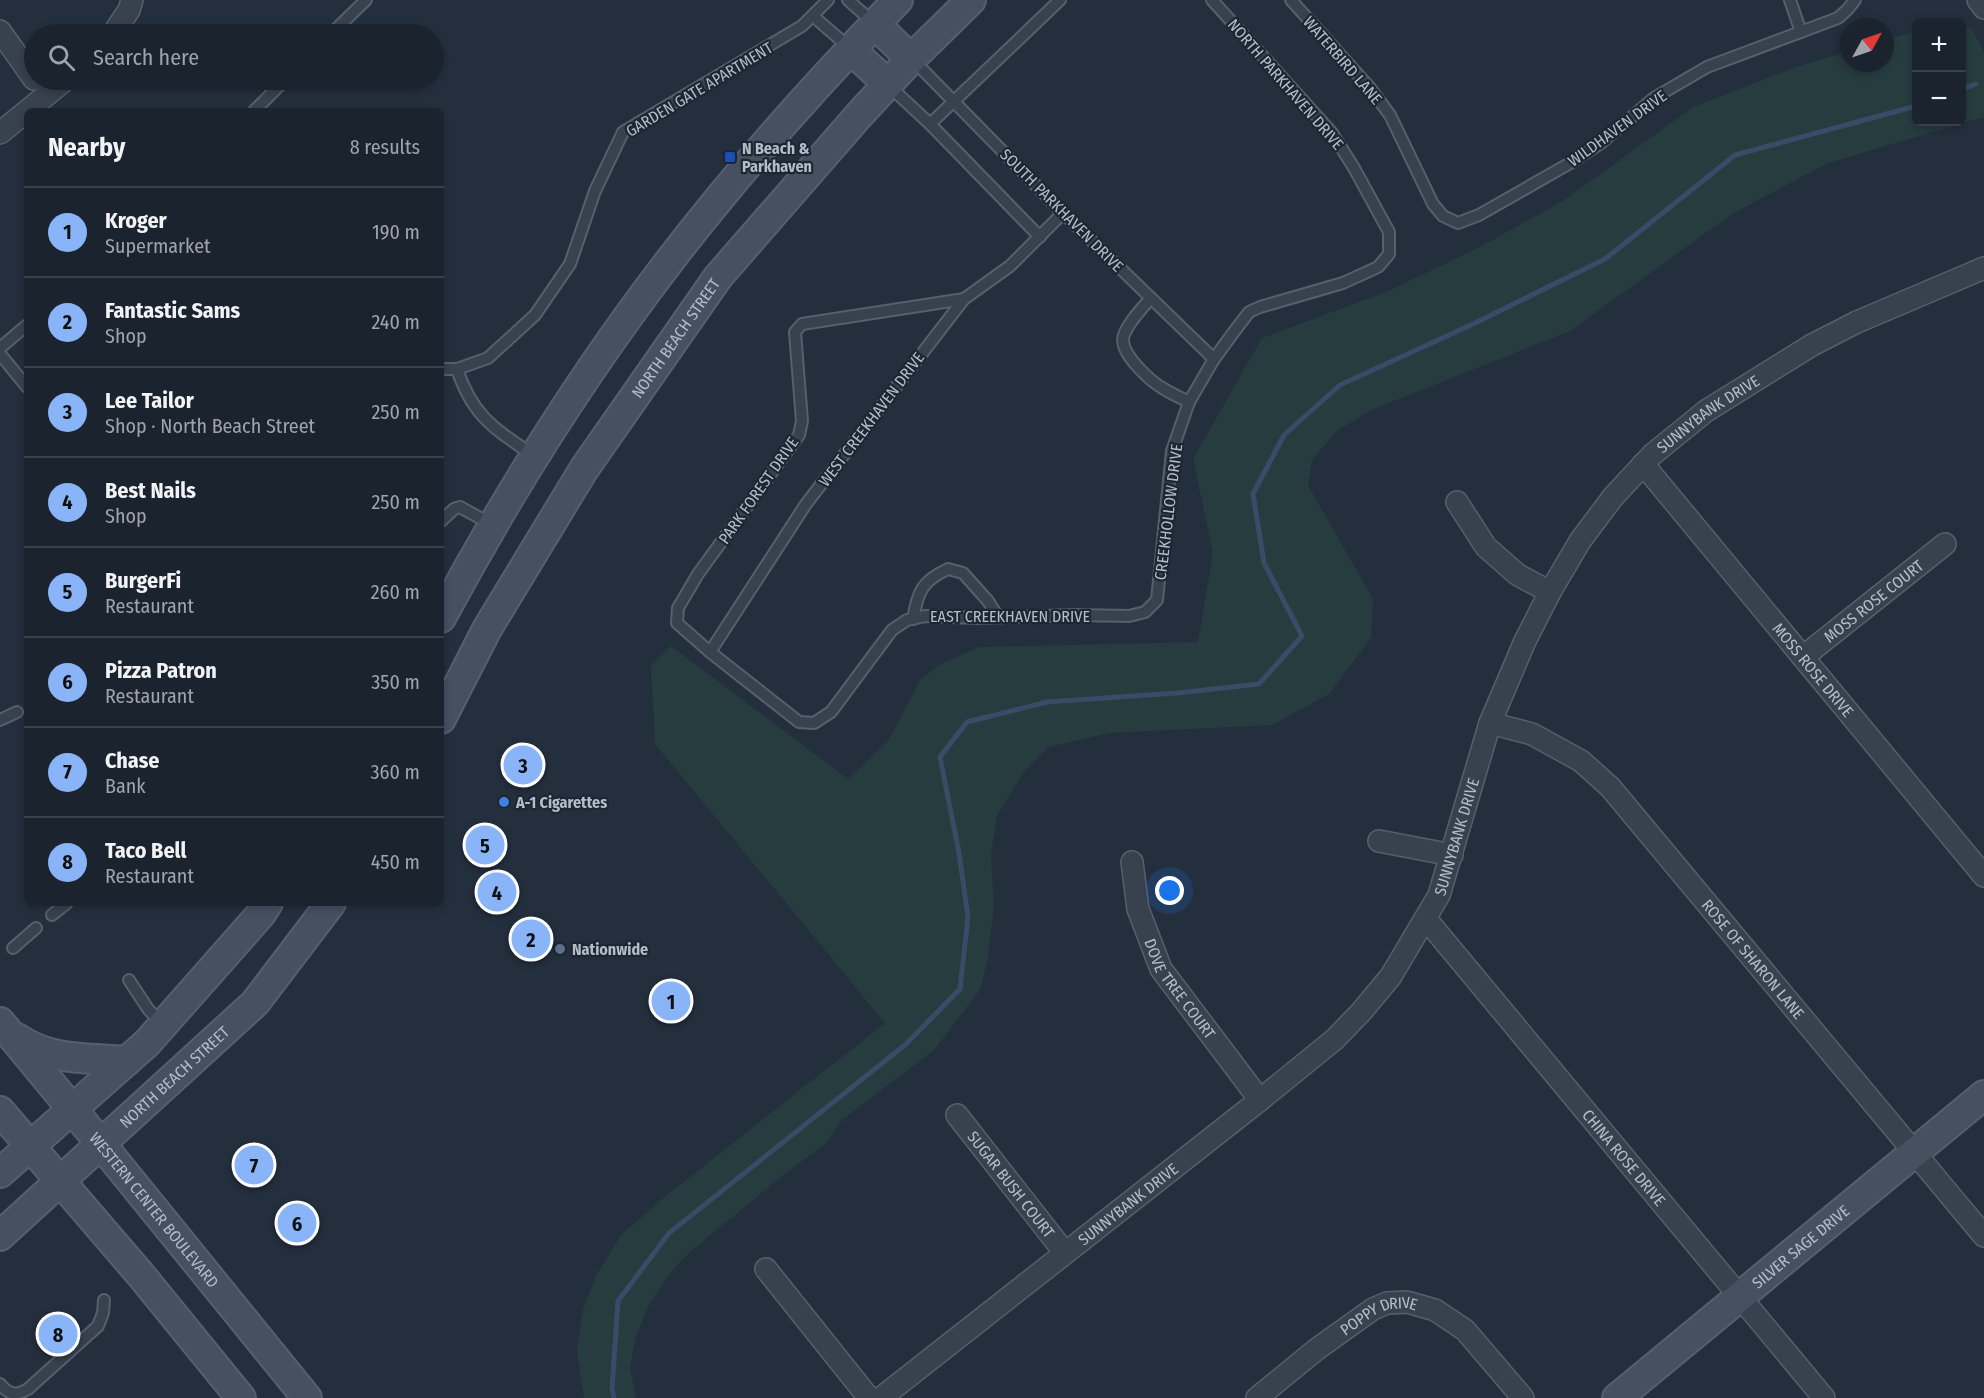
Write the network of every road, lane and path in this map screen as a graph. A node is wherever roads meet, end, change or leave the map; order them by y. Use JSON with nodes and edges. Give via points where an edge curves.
{"nodes":[{"id":1,"x":132,"y":0,"type":"edge"},
{"id":2,"x":366,"y":0,"type":"edge"},
{"id":3,"x":828,"y":0,"type":"edge"},
{"id":4,"x":848,"y":0,"type":"edge"},
{"id":5,"x":898,"y":0,"type":"edge"},
{"id":6,"x":971,"y":0,"type":"edge"},
{"id":7,"x":1060,"y":0,"type":"edge"},
{"id":8,"x":1212,"y":0,"type":"edge"},
{"id":9,"x":1291,"y":0,"type":"edge"},
{"id":10,"x":1790,"y":0,"type":"edge"},
{"id":11,"x":1855,"y":0,"type":"edge"},
{"id":12,"x":1978,"y":0,"type":"edge"},
{"id":13,"x":1984,"y":8,"type":"edge"},
{"id":14,"x":813,"y":16,"type":"junction"},
{"id":15,"x":120,"y":24,"type":"edge"},
{"id":16,"x":341,"y":24,"type":"edge"},
{"id":17,"x":875,"y":24,"type":"junction"},
{"id":18,"x":0,"y":31,"type":"edge"},
{"id":19,"x":1801,"y":32,"type":"junction"},
{"id":20,"x":851,"y":50,"type":"junction"},
{"id":21,"x":911,"y":59,"type":"junction"},
{"id":22,"x":24,"y":64,"type":"edge"},
{"id":23,"x":888,"y":84,"type":"junction"},
{"id":24,"x":34,"y":90,"type":"edge"},
{"id":25,"x":275,"y":90,"type":"edge"},
{"id":26,"x":954,"y":100,"type":"junction"},
{"id":27,"x":257,"y":108,"type":"edge"},
{"id":28,"x":930,"y":124,"type":"junction"},
{"id":29,"x":0,"y":133,"type":"edge"},
{"id":30,"x":1063,"y":213,"type":"junction"},
{"id":31,"x":1443,"y":216,"type":"joint"},
{"id":32,"x":1040,"y":237,"type":"junction"},
{"id":33,"x":1378,"y":267,"type":"joint"},
{"id":34,"x":1984,"y":268,"type":"edge"},
{"id":35,"x":1151,"y":297,"type":"junction"},
{"id":36,"x":964,"y":298,"type":"junction"},
{"id":37,"x":24,"y":331,"type":"edge"},
{"id":38,"x":0,"y":348,"type":"edge"},
{"id":39,"x":0,"y":354,"type":"edge"},
{"id":40,"x":1214,"y":359,"type":"junction"},
{"id":41,"x":444,"y":369,"type":"edge"},
{"id":42,"x":457,"y":369,"type":"junction"},
{"id":43,"x":24,"y":383,"type":"edge"},
{"id":44,"x":1189,"y":402,"type":"junction"},
{"id":45,"x":536,"y":457,"type":"junction"},
{"id":46,"x":1643,"y":464,"type":"junction"},
{"id":47,"x":1457,"y":502,"type":"dead end"},
{"id":48,"x":444,"y":518,"type":"edge"},
{"id":49,"x":493,"y":525,"type":"junction"},
{"id":50,"x":1945,"y":544,"type":"dead end"},
{"id":51,"x":1550,"y":592,"type":"junction"},
{"id":52,"x":1145,"y":612,"type":"joint"},
{"id":53,"x":444,"y":613,"type":"edge"},
{"id":54,"x":998,"y":617,"type":"junction"},
{"id":55,"x":913,"y":619,"type":"junction"},
{"id":56,"x":710,"y":652,"type":"junction"},
{"id":57,"x":1803,"y":657,"type":"junction"},
{"id":58,"x":17,"y":712,"type":"dead end"},
{"id":59,"x":444,"y":713,"type":"edge"},
{"id":60,"x":0,"y":720,"type":"edge"},
{"id":61,"x":1490,"y":723,"type":"junction"},
{"id":62,"x":1379,"y":842,"type":"dead end"},
{"id":63,"x":1452,"y":855,"type":"junction"},
{"id":64,"x":1132,"y":862,"type":"dead end"},
{"id":65,"x":1984,"y":876,"type":"edge"},
{"id":66,"x":63,"y":906,"type":"edge"},
{"id":67,"x":266,"y":906,"type":"edge"},
{"id":68,"x":329,"y":906,"type":"edge"},
{"id":69,"x":52,"y":915,"type":"dead end"},
{"id":70,"x":1426,"y":919,"type":"junction"},
{"id":71,"x":36,"y":928,"type":"dead end"},
{"id":72,"x":13,"y":948,"type":"dead end"},
{"id":73,"x":129,"y":980,"type":"dead end"},
{"id":74,"x":164,"y":1025,"type":"junction"},
{"id":75,"x":4,"y":1027,"type":"edge"},
{"id":76,"x":127,"y":1061,"type":"junction"},
{"id":77,"x":1984,"y":1095,"type":"edge"},
{"id":78,"x":1260,"y":1100,"type":"junction"},
{"id":79,"x":73,"y":1110,"type":"junction"},
{"id":80,"x":0,"y":1111,"type":"edge"},
{"id":81,"x":957,"y":1115,"type":"dead end"},
{"id":82,"x":101,"y":1144,"type":"junction"},
{"id":83,"x":30,"y":1147,"type":"junction"},
{"id":84,"x":1915,"y":1152,"type":"junction"},
{"id":85,"x":0,"y":1173,"type":"edge"},
{"id":86,"x":60,"y":1181,"type":"junction"},
{"id":87,"x":0,"y":1236,"type":"edge"},
{"id":88,"x":1984,"y":1236,"type":"edge"},
{"id":89,"x":1065,"y":1253,"type":"junction"},
{"id":90,"x":766,"y":1269,"type":"dead end"},
{"id":91,"x":1740,"y":1297,"type":"junction"},
{"id":92,"x":104,"y":1300,"type":"dead end"},
{"id":93,"x":0,"y":1384,"type":"edge"},
{"id":94,"x":241,"y":1398,"type":"edge"},
{"id":95,"x":307,"y":1398,"type":"edge"},
{"id":96,"x":868,"y":1398,"type":"edge"},
{"id":97,"x":880,"y":1398,"type":"edge"},
{"id":98,"x":1257,"y":1398,"type":"edge"},
{"id":99,"x":1522,"y":1398,"type":"edge"},
{"id":100,"x":1617,"y":1398,"type":"edge"},
{"id":101,"x":1824,"y":1398,"type":"edge"}],
"edges":[{"from":1,"to":15,"type":"street"},
{"from":2,"to":16,"type":"lane"},
{"from":3,"to":14,"type":"lane","name":"GARDEN GATE APARTMENT"},
{"from":4,"to":17,"type":"lane"},
{"from":5,"to":17,"type":"main road"},
{"from":6,"to":21,"type":"main road","name":"NORTH BEACH STREET"},
{"from":7,"to":26,"type":"lane"},
{"from":8,"to":33,"type":"lane","name":"NORTH PARKHAVEN DRIVE","via":[[1332,133],[1349,159],[1389,232],[1389,254]]},
{"from":9,"to":31,"type":"lane","name":"WATERBIRD LANE","via":[[1390,115],[1429,196]]},
{"from":10,"to":19,"type":"lane"},
{"from":11,"to":19,"type":"lane","name":"WILDHAVEN DRIVE","via":[[1838,18]]},
{"from":12,"to":13,"type":"street"},
{"from":14,"to":20,"type":"lane"},
{"from":14,"to":42,"type":"lane","name":"GARDEN GATE APARTMENT","via":[[623,132],[595,191],[570,264],[535,315],[488,358]]},
{"from":17,"to":20,"type":"main road"},
{"from":17,"to":21,"type":"main road"},
{"from":18,"to":22,"type":"street"},
{"from":19,"to":31,"type":"lane","name":"WILDHAVEN DRIVE","via":[[1707,67],[1654,98],[1572,162],[1479,216],[1458,222]]},
{"from":20,"to":23,"type":"main road"},
{"from":20,"to":45,"type":"main road","via":[[733,182],[671,259],[579,387]]},
{"from":21,"to":23,"type":"main road","name":"NORTH BEACH STREET"},
{"from":21,"to":26,"type":"lane","name":"SOUTH PARKHAVEN DRIVE"},
{"from":23,"to":28,"type":"lane","name":"SOUTH PARKHAVEN DRIVE"},
{"from":23,"to":59,"type":"main road","name":"NORTH BEACH STREET","via":[[718,277],[584,469],[487,629]]},
{"from":24,"to":29,"type":"street"},
{"from":25,"to":27,"type":"lane"},
{"from":26,"to":28,"type":"lane"},
{"from":26,"to":30,"type":"lane","name":"SOUTH PARKHAVEN DRIVE"},
{"from":28,"to":32,"type":"lane","name":"SOUTH PARKHAVEN DRIVE"},
{"from":30,"to":32,"type":"lane","name":"WEST CREEKHAVEN DRIVE"},
{"from":30,"to":35,"type":"lane","name":"SOUTH PARKHAVEN DRIVE"},
{"from":32,"to":36,"type":"lane","name":"WEST CREEKHAVEN DRIVE","via":[[1010,266]]},
{"from":33,"to":40,"type":"lane","name":"CREEKHOLLOW DRIVE","via":[[1343,283],[1249,312]]},
{"from":34,"to":46,"type":"street","name":"SUNNYBANK DRIVE","via":[[1812,345],[1706,411]]},
{"from":35,"to":40,"type":"lane","name":"SOUTH PARKHAVEN DRIVE"},
{"from":35,"to":44,"type":"lane","via":[[1127,328],[1123,340],[1128,354],[1162,388]]},
{"from":36,"to":56,"type":"lane","name":"WEST CREEKHAVEN DRIVE","via":[[806,504]]},
{"from":36,"to":56,"type":"lane","name":"PARK FOREST DRIVE","via":[[802,324],[795,332],[802,421],[799,435],[698,574],[678,608],[677,623]]},
{"from":37,"to":38,"type":"lane"},
{"from":39,"to":43,"type":"lane"},
{"from":40,"to":44,"type":"lane","name":"CREEKHOLLOW DRIVE"},
{"from":41,"to":42,"type":"lane","name":"GARDEN GATE APARTMENT"},
{"from":42,"to":45,"type":"lane","via":[[478,412]]},
{"from":44,"to":52,"type":"lane","name":"CREEKHOLLOW DRIVE","via":[[1172,451],[1157,600]]},
{"from":45,"to":49,"type":"main road"},
{"from":46,"to":51,"type":"street","name":"SUNNYBANK DRIVE","via":[[1580,541]]},
{"from":46,"to":57,"type":"street","name":"MOSS ROSE DRIVE"},
{"from":47,"to":51,"type":"street","via":[[1486,547],[1518,575]]},
{"from":48,"to":49,"type":"lane","via":[[460,507]]},
{"from":49,"to":53,"type":"main road"},
{"from":50,"to":57,"type":"street","name":"MOSS ROSE COURT"},
{"from":51,"to":61,"type":"street","name":"SUNNYBANK DRIVE"},
{"from":52,"to":54,"type":"lane","name":"EAST CREEKHAVEN DRIVE","via":[[1129,616]]},
{"from":54,"to":55,"type":"lane","name":"EAST CREEKHAVEN DRIVE"},
{"from":54,"to":55,"type":"lane","via":[[963,573],[948,569],[934,575],[922,587]]},
{"from":55,"to":56,"type":"lane","name":"EAST CREEKHAVEN DRIVE","via":[[892,630],[831,712],[814,723],[799,722]]},
{"from":57,"to":65,"type":"street","name":"MOSS ROSE DRIVE"},
{"from":58,"to":60,"type":"lane"},
{"from":61,"to":63,"type":"street","name":"SUNNYBANK DRIVE"},
{"from":61,"to":84,"type":"street","name":"ROSE OF SHARON LANE","via":[[1532,734],[1581,761],[1610,787]]},
{"from":62,"to":63,"type":"street"},
{"from":63,"to":70,"type":"street","name":"SUNNYBANK DRIVE","via":[[1439,895]]},
{"from":64,"to":78,"type":"street","name":"DOVE TREE COURT","via":[[1138,909],[1161,969]]},
{"from":66,"to":69,"type":"lane"},
{"from":67,"to":74,"type":"main road"},
{"from":68,"to":82,"type":"main road","name":"NORTH BEACH STREET","via":[[255,1003]]},
{"from":70,"to":78,"type":"street","name":"SUNNYBANK DRIVE","via":[[1391,976],[1362,1011],[1335,1039]]},
{"from":70,"to":91,"type":"street","name":"CHINA ROSE DRIVE"},
{"from":71,"to":72,"type":"lane"},
{"from":73,"to":74,"type":"lane"},
{"from":74,"to":76,"type":"main road"},
{"from":75,"to":76,"type":"main road","via":[[24,1043],[46,1053]]},
{"from":75,"to":79,"type":"main road","name":"WESTERN CENTER BOULEVARD"},
{"from":76,"to":79,"type":"main road"},
{"from":77,"to":84,"type":"main road","name":"SILVER SAGE DRIVE"},
{"from":78,"to":89,"type":"street","name":"SUNNYBANK DRIVE"},
{"from":79,"to":82,"type":"main road","name":"WESTERN CENTER BOULEVARD"},
{"from":79,"to":83,"type":"main road"},
{"from":80,"to":83,"type":"main road"},
{"from":81,"to":89,"type":"street","name":"SUGAR BUSH COURT"},
{"from":82,"to":86,"type":"main road","name":"NORTH BEACH STREET"},
{"from":82,"to":95,"type":"main road","name":"WESTERN CENTER BOULEVARD"},
{"from":83,"to":85,"type":"main road"},
{"from":83,"to":86,"type":"main road"},
{"from":84,"to":88,"type":"street","name":"ROSE OF SHARON LANE"},
{"from":84,"to":91,"type":"main road","name":"SILVER SAGE DRIVE"},
{"from":86,"to":87,"type":"main road","name":"NORTH BEACH STREET"},
{"from":86,"to":94,"type":"main road"},
{"from":89,"to":97,"type":"street","name":"SUNNYBANK DRIVE"},
{"from":90,"to":96,"type":"street"},
{"from":91,"to":100,"type":"main road","name":"SILVER SAGE DRIVE"},
{"from":91,"to":101,"type":"street","name":"CHINA ROSE DRIVE"},
{"from":92,"to":93,"type":"lane","via":[[98,1326],[28,1389],[12,1394]]},
{"from":98,"to":99,"type":"street","name":"POPPY DRIVE","via":[[1373,1309],[1387,1303],[1407,1302],[1434,1310],[1465,1330]]}]}
